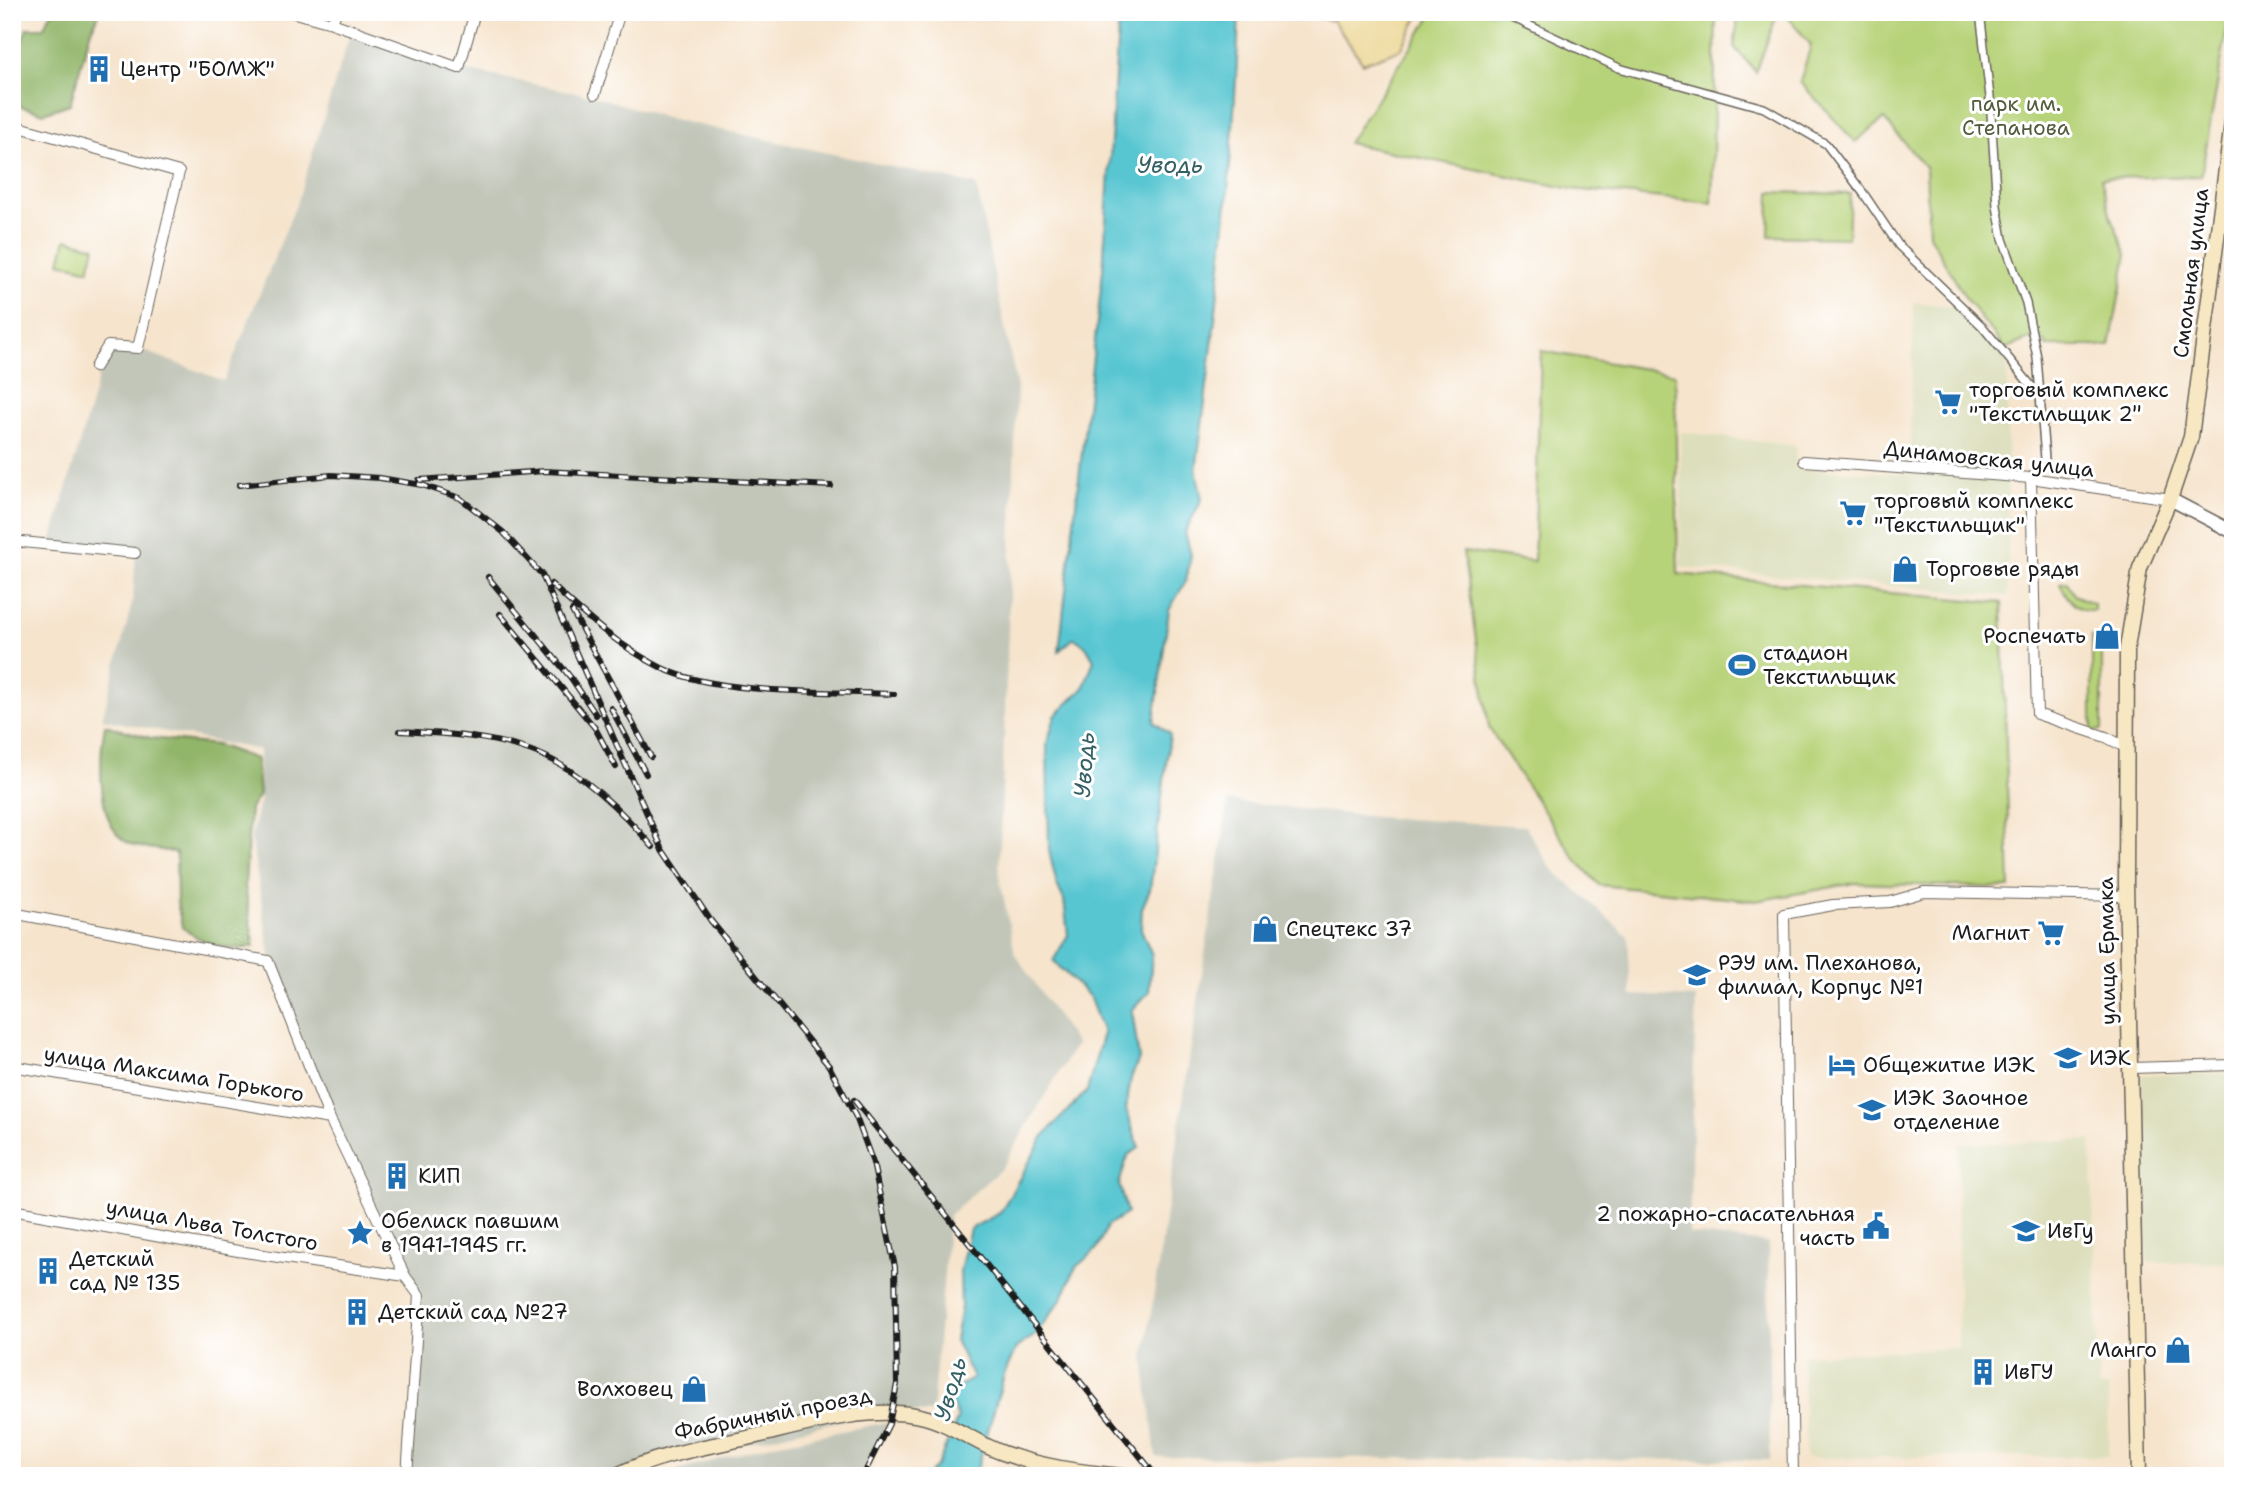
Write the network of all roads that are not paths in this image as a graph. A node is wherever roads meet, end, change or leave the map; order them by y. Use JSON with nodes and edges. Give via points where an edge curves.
{"nodes":[{"id":1,"x":291,"y":12,"type":"edge"},
{"id":2,"x":336,"y":12,"type":"edge"},
{"id":3,"x":475,"y":12,"type":"edge"},
{"id":4,"x":620,"y":12,"type":"edge"},
{"id":5,"x":1501,"y":12,"type":"edge"},
{"id":6,"x":1980,"y":12,"type":"edge"},
{"id":7,"x":332,"y":23,"type":"junction"},
{"id":8,"x":595,"y":94,"type":"dead end"},
{"id":9,"x":2233,"y":115,"type":"edge"},
{"id":10,"x":12,"y":125,"type":"edge"},
{"id":11,"x":2231,"y":142,"type":"edge"},
{"id":12,"x":95,"y":367,"type":"dead end"},
{"id":13,"x":2038,"y":394,"type":"junction"},
{"id":14,"x":2191,"y":437,"type":"joint"},
{"id":15,"x":1804,"y":461,"type":"dead end"},
{"id":16,"x":2031,"y":478,"type":"junction"},
{"id":17,"x":2170,"y":499,"type":"junction"},
{"id":18,"x":2233,"y":532,"type":"edge"},
{"id":19,"x":12,"y":541,"type":"edge"},
{"id":20,"x":135,"y":553,"type":"dead end"},
{"id":21,"x":2127,"y":748,"type":"junction"},
{"id":22,"x":2127,"y":896,"type":"junction"},
{"id":23,"x":12,"y":913,"type":"edge"},
{"id":24,"x":2233,"y":1065,"type":"edge"},
{"id":25,"x":12,"y":1066,"type":"edge"},
{"id":26,"x":2131,"y":1068,"type":"junction"},
{"id":27,"x":330,"y":1119,"type":"junction"},
{"id":28,"x":12,"y":1210,"type":"edge"},
{"id":29,"x":405,"y":1276,"type":"junction"},
{"id":30,"x":407,"y":1476,"type":"edge"},
{"id":31,"x":615,"y":1476,"type":"edge"},
{"id":32,"x":1122,"y":1476,"type":"edge"},
{"id":33,"x":1793,"y":1476,"type":"edge"},
{"id":34,"x":2139,"y":1476,"type":"edge"}],
"edges":[{"from":1,"to":7,"type":"street"},
{"from":2,"to":7,"type":"street"},
{"from":3,"to":7,"type":"street","via":[[459,68]]},
{"from":4,"to":8,"type":"street"},
{"from":5,"to":13,"type":"street","via":[[1619,68],[1764,108],[1826,144],[1899,246],[1982,326]]},
{"from":6,"to":13,"type":"street","via":[[1997,206],[2003,239],[2034,332]]},
{"from":9,"to":11,"type":"main road","name":"Смольная улица"},
{"from":10,"to":12,"type":"street","via":[[179,172],[138,348],[108,346]]},
{"from":11,"to":14,"type":"main road","name":"Смольная улица"},
{"from":13,"to":16,"type":"street","via":[[2045,459]]},
{"from":14,"to":17,"type":"main road","name":"улица Ермака"},
{"from":15,"to":16,"type":"street","name":"Динамовская улица"},
{"from":16,"to":17,"type":"street","name":"Динамовская улица"},
{"from":16,"to":21,"type":"street","via":[[2037,714]]},
{"from":17,"to":18,"type":"street"},
{"from":17,"to":21,"type":"main road","name":"улица Ермака","via":[[2147,546],[2133,593],[2127,648]]},
{"from":19,"to":20,"type":"street"},
{"from":21,"to":22,"type":"main road","name":"улица Ермака"},
{"from":22,"to":26,"type":"main road","name":"улица Ермака"},
{"from":22,"to":33,"type":"street","via":[[1924,892],[1890,902],[1784,914]]},
{"from":23,"to":27,"type":"street","via":[[268,961]]},
{"from":24,"to":26,"type":"street"},
{"from":25,"to":27,"type":"street","name":"улица Максима Горького"},
{"from":26,"to":34,"type":"main road","name":"улица Ермака"},
{"from":27,"to":29,"type":"street"},
{"from":28,"to":29,"type":"street","name":"улица Льва Толстого"},
{"from":29,"to":30,"type":"street","via":[[419,1295]]},
{"from":31,"to":32,"type":"main road","name":"Фабричный проезд","via":[[664,1457],[827,1421],[892,1414],[921,1416],[1001,1452],[1062,1471]]}]}
